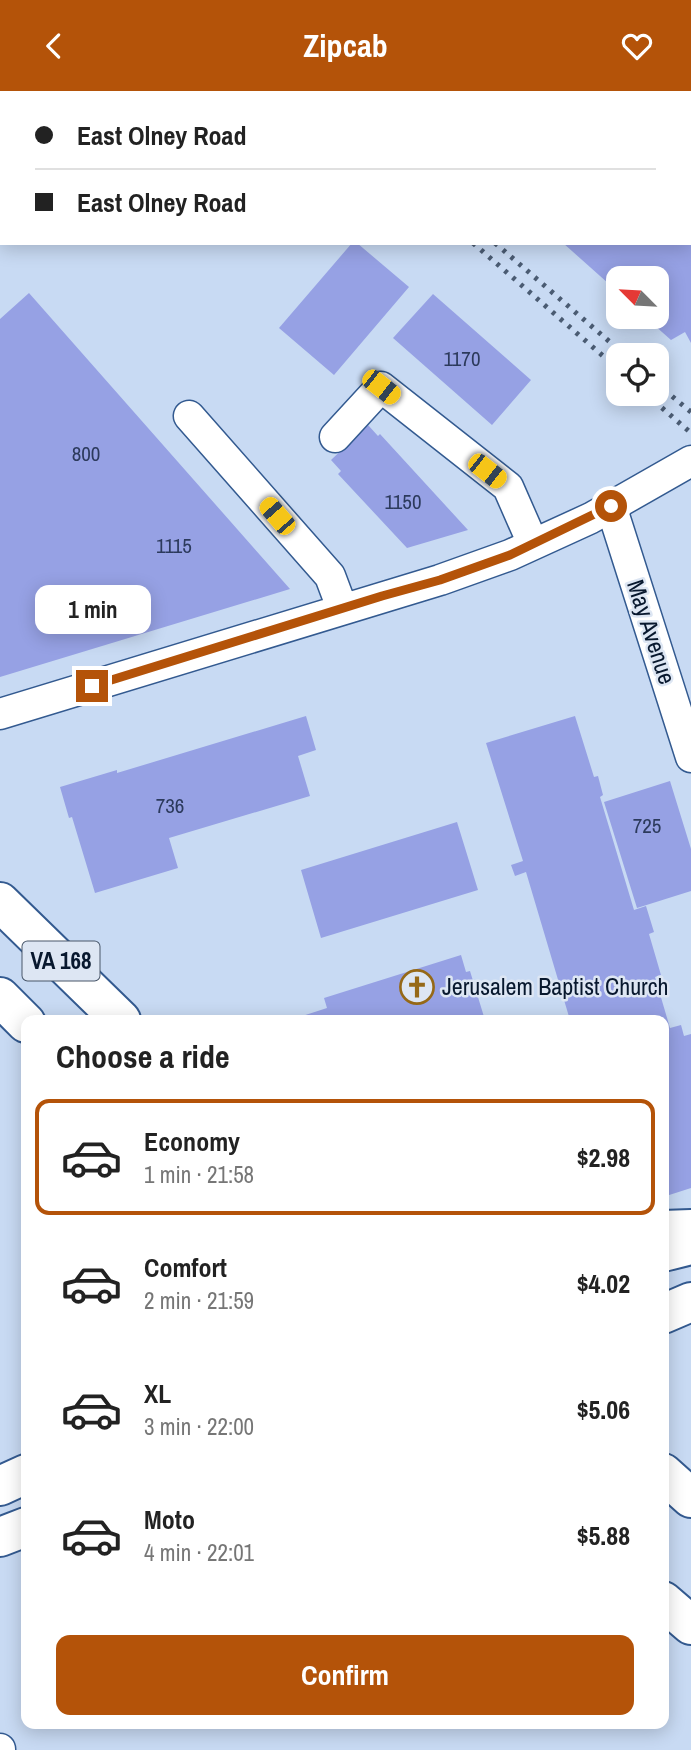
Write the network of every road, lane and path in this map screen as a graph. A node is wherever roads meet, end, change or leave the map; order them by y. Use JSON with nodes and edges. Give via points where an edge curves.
{"nodes":[{"id":1,"x":189,"y":416,"type":"dead end"},
{"id":2,"x":335,"y":437,"type":"dead end"},
{"id":3,"x":691,"y":461,"type":"edge"},
{"id":4,"x":611,"y":506,"type":"junction"},
{"id":5,"x":533,"y":544,"type":"junction"},
{"id":6,"x":342,"y":608,"type":"junction"},
{"id":7,"x":0,"y":714,"type":"edge"},
{"id":8,"x":691,"y":757,"type":"edge"},
{"id":9,"x":0,"y":902,"type":"edge"},
{"id":10,"x":0,"y":997,"type":"edge"},
{"id":11,"x":116,"y":1015,"type":"edge"},
{"id":12,"x":21,"y":1018,"type":"edge"},
{"id":13,"x":691,"y":1216,"type":"edge"},
{"id":14,"x":669,"y":1225,"type":"edge"},
{"id":15,"x":669,"y":1227,"type":"edge"},
{"id":16,"x":691,"y":1229,"type":"edge"},
{"id":17,"x":691,"y":1245,"type":"edge"},
{"id":18,"x":669,"y":1250,"type":"edge"},
{"id":19,"x":691,"y":1302,"type":"edge"},
{"id":20,"x":669,"y":1311,"type":"edge"},
{"id":21,"x":669,"y":1326,"type":"edge"},
{"id":22,"x":691,"y":1326,"type":"edge"},
{"id":23,"x":21,"y":1476,"type":"edge"},
{"id":24,"x":669,"y":1478,"type":"edge"},
{"id":25,"x":0,"y":1486,"type":"edge"},
{"id":26,"x":691,"y":1498,"type":"edge"},
{"id":27,"x":669,"y":1508,"type":"edge"},
{"id":28,"x":691,"y":1526,"type":"edge"},
{"id":29,"x":21,"y":1529,"type":"edge"},
{"id":30,"x":0,"y":1537,"type":"edge"},
{"id":31,"x":669,"y":1606,"type":"edge"},
{"id":32,"x":691,"y":1625,"type":"edge"}],
"edges":[{"from":1,"to":6,"type":"street","via":[[330,576]]},
{"from":2,"to":5,"type":"street","via":[[381,387],[508,487]]},
{"from":3,"to":4,"type":"street"},
{"from":4,"to":5,"type":"street"},
{"from":4,"to":8,"type":"street","name":"May Avenue"},
{"from":5,"to":6,"type":"street","via":[[440,580]]},
{"from":6,"to":7,"type":"street"},
{"from":9,"to":11,"type":"main road","number":"VA 168"},
{"from":10,"to":12,"type":"main road","number":"VA 168"},
{"from":13,"to":14,"type":"street"},
{"from":15,"to":16,"type":"main road"},
{"from":17,"to":18,"type":"main road"},
{"from":19,"to":20,"type":"main road"},
{"from":21,"to":22,"type":"street"},
{"from":23,"to":25,"type":"main road"},
{"from":24,"to":26,"type":"main road"},
{"from":27,"to":28,"type":"main road"},
{"from":29,"to":30,"type":"main road"},
{"from":31,"to":32,"type":"main road"}]}
